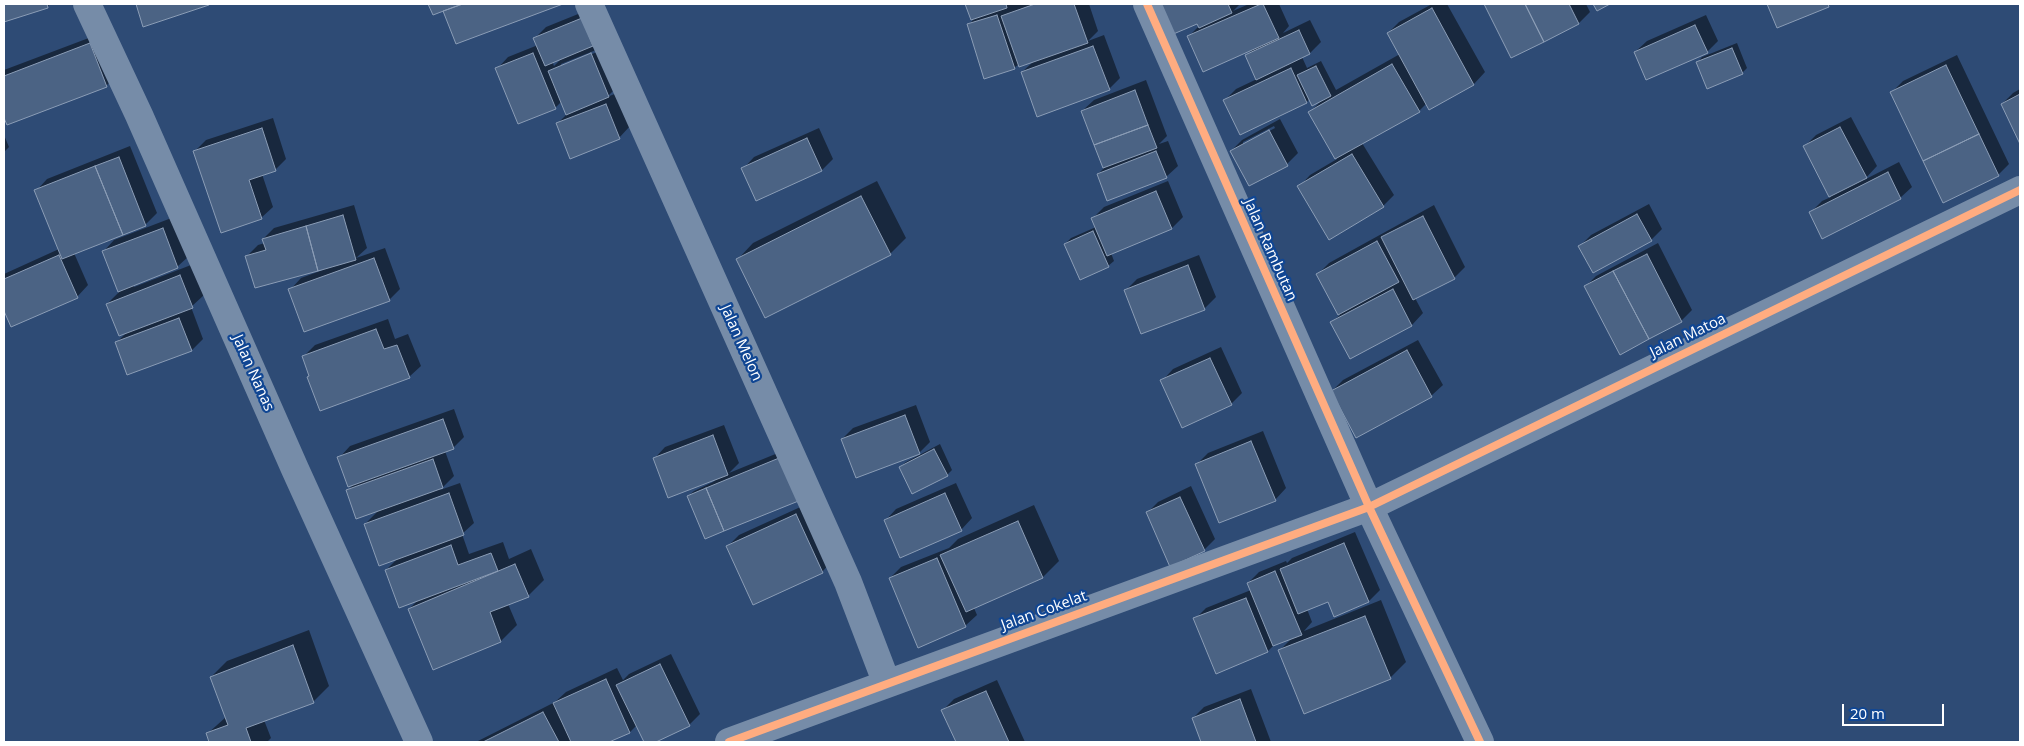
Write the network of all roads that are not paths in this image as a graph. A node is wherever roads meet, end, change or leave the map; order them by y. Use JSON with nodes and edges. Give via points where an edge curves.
{"nodes":[{"id":1,"x":87,"y":4,"type":"edge"},
{"id":2,"x":589,"y":4,"type":"edge"},
{"id":3,"x":1147,"y":4,"type":"edge"},
{"id":4,"x":2020,"y":190,"type":"edge"},
{"id":5,"x":1369,"y":507,"type":"junction"},
{"id":6,"x":887,"y":684,"type":"junction"},
{"id":7,"x":419,"y":742,"type":"edge"},
{"id":8,"x":729,"y":742,"type":"edge"},
{"id":9,"x":1480,"y":742,"type":"edge"}],
"edges":[{"from":1,"to":7,"type":"street","name":"Jalan Nanas"},
{"from":2,"to":6,"type":"street","name":"Jalan Melon","via":[[848,582]]},
{"from":3,"to":5,"type":"street","name":"Jalan Rambutan"},
{"from":4,"to":5,"type":"street","name":"Jalan Matoa"},
{"from":5,"to":6,"type":"street","name":"Jalan Cokelat"},
{"from":5,"to":9,"type":"street","name":"Jalan Rambutan"},
{"from":6,"to":8,"type":"street","name":"Jalan Cokelat"}]}
